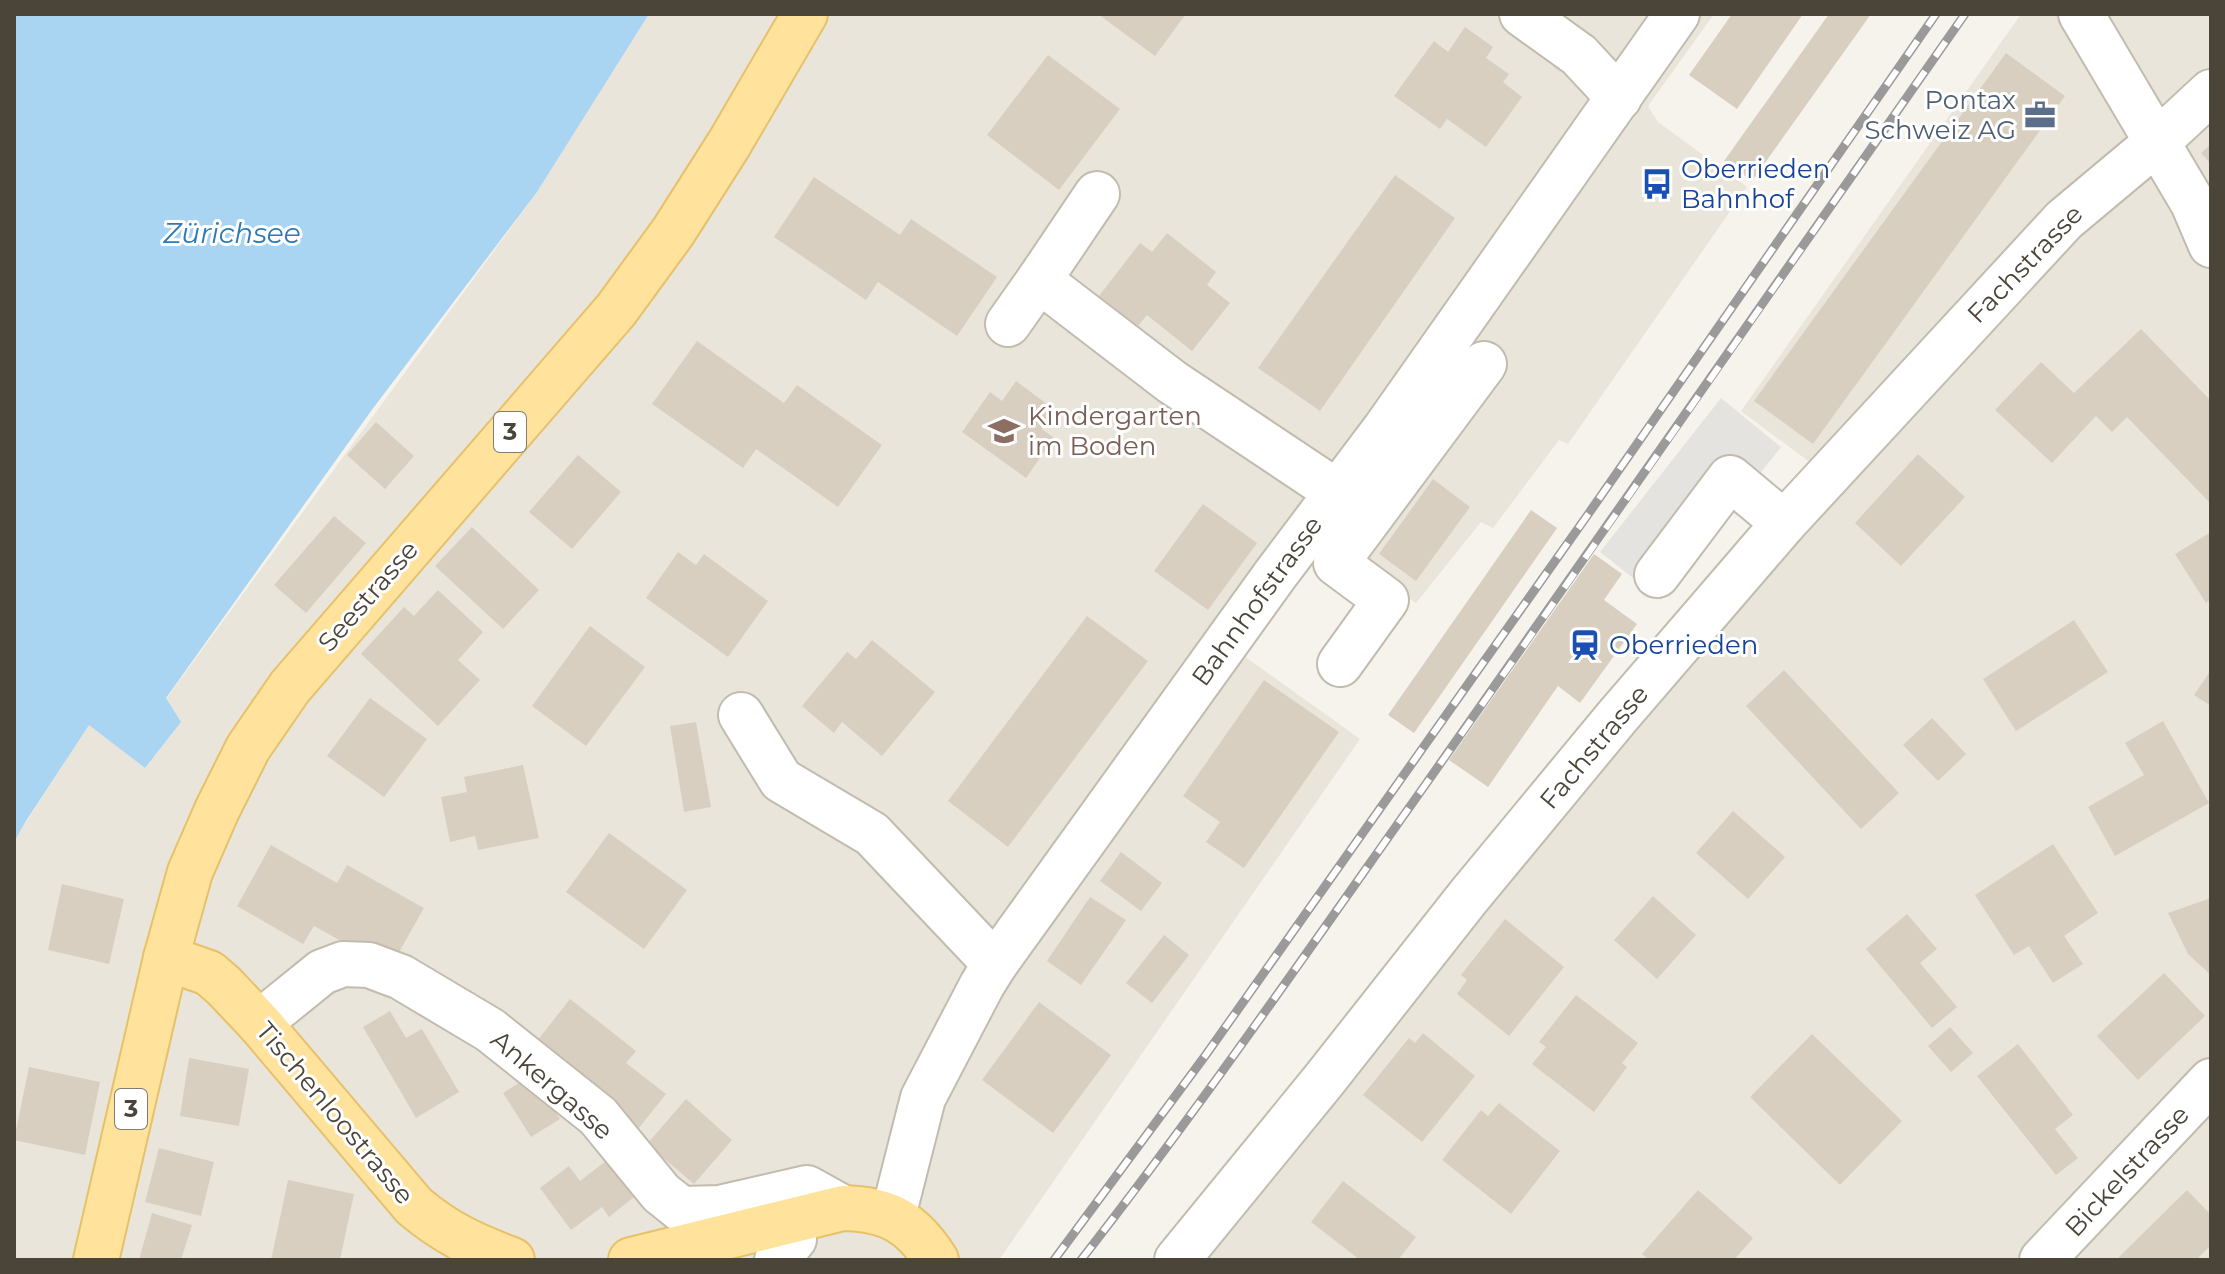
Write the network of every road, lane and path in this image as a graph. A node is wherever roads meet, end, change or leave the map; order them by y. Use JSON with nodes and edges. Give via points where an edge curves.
{"nodes":[{"id":1,"x":805,"y":14,"type":"edge"},
{"id":2,"x":1522,"y":14,"type":"edge"},
{"id":3,"x":1677,"y":14,"type":"edge"},
{"id":4,"x":2081,"y":14,"type":"edge"},
{"id":5,"x":2211,"y":92,"type":"edge"},
{"id":6,"x":1619,"y":98,"type":"junction"},
{"id":7,"x":2156,"y":143,"type":"junction"},
{"id":8,"x":1097,"y":194,"type":"dead end"},
{"id":9,"x":2211,"y":245,"type":"edge"},
{"id":10,"x":1039,"y":280,"type":"junction"},
{"id":11,"x":1008,"y":324,"type":"dead end"},
{"id":12,"x":1484,"y":364,"type":"dead end"},
{"id":13,"x":1337,"y":492,"type":"junction"},
{"id":14,"x":1784,"y":523,"type":"junction"},
{"id":15,"x":1657,"y":575,"type":"dead end"},
{"id":16,"x":1340,"y":664,"type":"dead end"},
{"id":17,"x":741,"y":715,"type":"dead end"},
{"id":18,"x":166,"y":958,"type":"junction"},
{"id":19,"x":995,"y":964,"type":"junction"},
{"id":20,"x":259,"y":1023,"type":"junction"},
{"id":21,"x":2211,"y":1081,"type":"edge"},
{"id":22,"x":843,"y":1208,"type":"junction"},
{"id":23,"x":893,"y":1216,"type":"junction"},
{"id":24,"x":792,"y":1220,"type":"junction"},
{"id":25,"x":469,"y":1252,"type":"edge"},
{"id":26,"x":96,"y":1260,"type":"edge"},
{"id":27,"x":512,"y":1260,"type":"edge"},
{"id":28,"x":631,"y":1260,"type":"edge"},
{"id":29,"x":777,"y":1260,"type":"edge"},
{"id":30,"x":936,"y":1260,"type":"edge"},
{"id":31,"x":1177,"y":1260,"type":"edge"},
{"id":32,"x":2042,"y":1260,"type":"edge"}],
"edges":[{"from":1,"to":18,"type":"main road","name":"Seestrasse","number":"3","via":[[673,232],[616,310],[290,687],[248,748],[190,872]]},
{"from":2,"to":6,"type":"street","via":[[1579,55]]},
{"from":3,"to":6,"type":"street","name":"Bahnhofstrasse"},
{"from":4,"to":7,"type":"street"},
{"from":5,"to":7,"type":"street","name":"Fachstrasse"},
{"from":6,"to":13,"type":"street","name":"Bahnhofstrasse"},
{"from":7,"to":9,"type":"street","via":[[2193,203]]},
{"from":7,"to":14,"type":"street","name":"Fachstrasse","via":[[2064,220]]},
{"from":8,"to":10,"type":"street"},
{"from":10,"to":11,"type":"street"},
{"from":10,"to":13,"type":"street","via":[[1172,382]]},
{"from":12,"to":16,"type":"street","via":[[1336,563],[1386,600]]},
{"from":13,"to":19,"type":"street","name":"Bahnhofstrasse"},
{"from":14,"to":15,"type":"street","via":[[1730,478]]},
{"from":14,"to":31,"type":"street","name":"Fachstrasse","via":[[1489,872]]},
{"from":17,"to":19,"type":"street","via":[[781,780],[872,834]]},
{"from":18,"to":20,"type":"main road","name":"Tischenloostrasse","via":[[209,973]]},
{"from":18,"to":26,"type":"main road","name":"Seestrasse","number":"3"},
{"from":19,"to":23,"type":"street","name":"Bahnhofstrasse","via":[[923,1098]]},
{"from":20,"to":22,"type":"street","name":"Ankergasse","via":[[322,972],[343,964],[369,965],[401,977],[490,1030],[598,1116],[661,1193],[681,1209],[720,1208],[807,1188]]},
{"from":20,"to":25,"type":"main road","name":"Tischenloostrasse","via":[[414,1206]]},
{"from":21,"to":32,"type":"street","name":"Bickelstrasse"},
{"from":22,"to":23,"type":"main road"},
{"from":22,"to":24,"type":"main road"},
{"from":23,"to":30,"type":"main road"},
{"from":24,"to":28,"type":"main road"},
{"from":24,"to":29,"type":"street","via":[[794,1239]]},
{"from":25,"to":27,"type":"main road","name":"Tischenloostrasse"}]}
